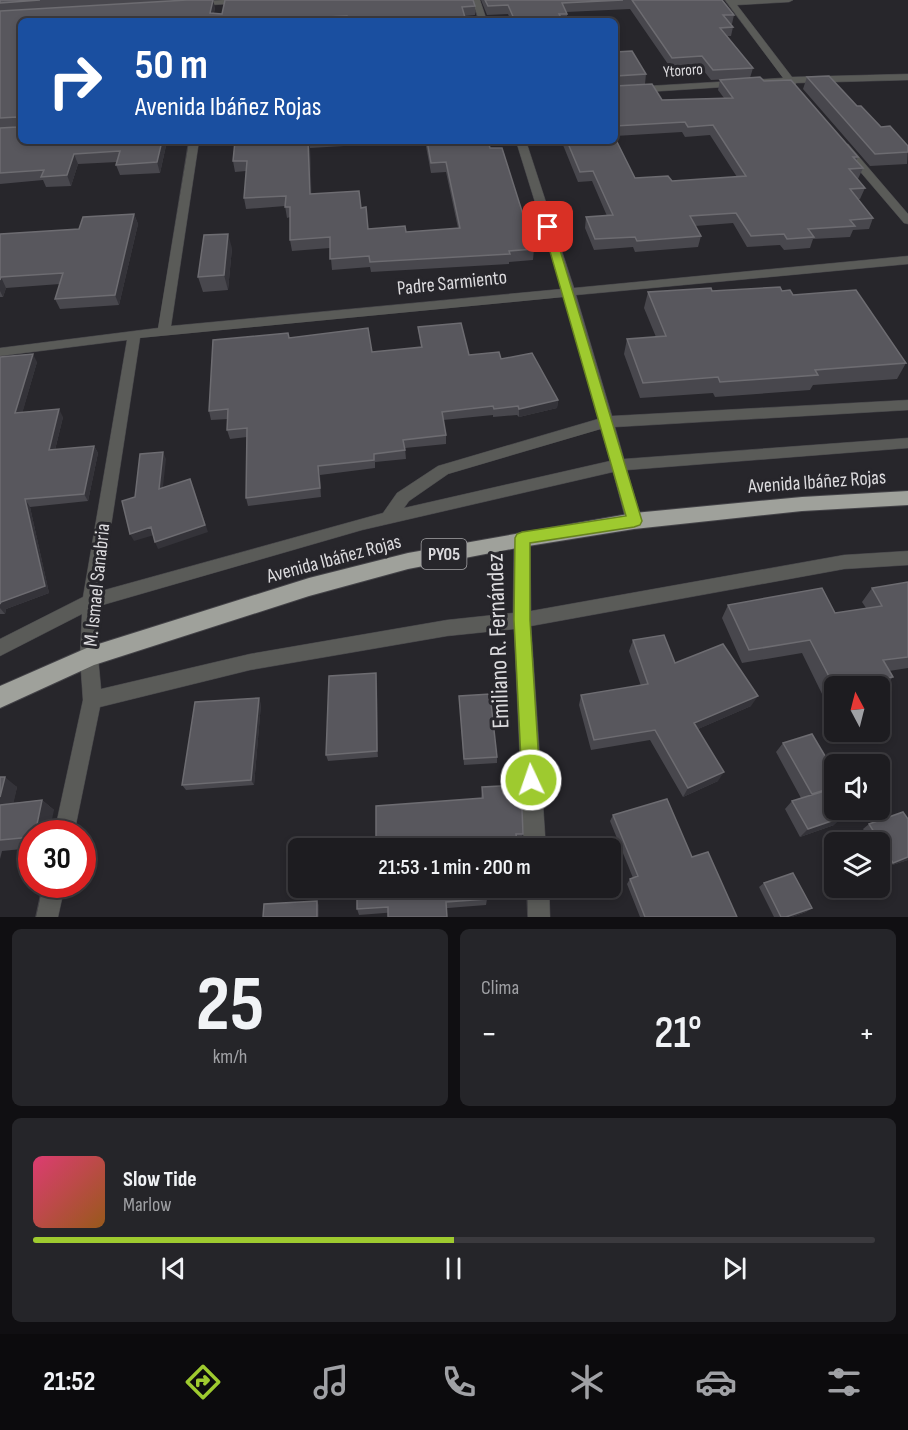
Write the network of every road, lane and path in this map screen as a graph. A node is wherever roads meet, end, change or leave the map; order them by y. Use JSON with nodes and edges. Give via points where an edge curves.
{"nodes":[{"id":1,"x":260,"y":0,"type":"edge"},
{"id":2,"x":476,"y":0,"type":"edge"},
{"id":3,"x":789,"y":0,"type":"edge"},
{"id":4,"x":223,"y":1,"type":"edge"},
{"id":5,"x":730,"y":2,"type":"edge"},
{"id":6,"x":187,"y":4,"type":"edge"},
{"id":7,"x":220,"y":12,"type":"edge"},
{"id":8,"x":482,"y":18,"type":"edge"},
{"id":9,"x":908,"y":77,"type":"edge"},
{"id":10,"x":788,"y":80,"type":"junction"},
{"id":11,"x":796,"y":88,"type":"edge"},
{"id":12,"x":618,"y":91,"type":"edge"},
{"id":13,"x":841,"y":141,"type":"edge"},
{"id":14,"x":194,"y":144,"type":"edge"},
{"id":15,"x":521,"y":144,"type":"edge"},
{"id":16,"x":908,"y":221,"type":"edge"},
{"id":17,"x":908,"y":260,"type":"edge"},
{"id":18,"x":569,"y":291,"type":"junction"},
{"id":19,"x":164,"y":331,"type":"junction"},
{"id":20,"x":134,"y":336,"type":"junction"},
{"id":21,"x":0,"y":352,"type":"edge"},
{"id":22,"x":908,"y":405,"type":"edge"},
{"id":23,"x":606,"y":422,"type":"junction"},
{"id":24,"x":908,"y":443,"type":"edge"},
{"id":25,"x":619,"y":465,"type":"junction"},
{"id":26,"x":908,"y":498,"type":"edge"},
{"id":27,"x":388,"y":518,"type":"junction"},
{"id":28,"x":634,"y":521,"type":"junction"},
{"id":29,"x":522,"y":538,"type":"junction"},
{"id":30,"x":908,"y":558,"type":"edge"},
{"id":31,"x":91,"y":601,"type":"junction"},
{"id":32,"x":522,"y":620,"type":"junction"},
{"id":33,"x":0,"y":648,"type":"edge"},
{"id":34,"x":89,"y":657,"type":"junction"},
{"id":35,"x":0,"y":697,"type":"edge"},
{"id":36,"x":92,"y":700,"type":"junction"},
{"id":37,"x":67,"y":820,"type":"edge"},
{"id":38,"x":534,"y":838,"type":"edge"},
{"id":39,"x":51,"y":898,"type":"edge"},
{"id":40,"x":538,"y":898,"type":"edge"},
{"id":41,"x":47,"y":917,"type":"edge"},
{"id":42,"x":539,"y":917,"type":"edge"}],
"edges":[{"from":1,"to":4,"type":"street"},
{"from":2,"to":8,"type":"street"},
{"from":3,"to":5,"type":"street"},
{"from":4,"to":6,"type":"street"},
{"from":4,"to":7,"type":"street"},
{"from":5,"to":10,"type":"street"},
{"from":9,"to":10,"type":"street","name":"Ytororo"},
{"from":10,"to":11,"type":"street"},
{"from":10,"to":12,"type":"street","name":"Ytororo"},
{"from":13,"to":16,"type":"street"},
{"from":14,"to":19,"type":"street"},
{"from":15,"to":18,"type":"street"},
{"from":17,"to":18,"type":"street","name":"Padre Sarmiento"},
{"from":18,"to":19,"type":"street","name":"Padre Sarmiento"},
{"from":18,"to":23,"type":"street"},
{"from":19,"to":20,"type":"street","name":"Padre Sarmiento"},
{"from":20,"to":21,"type":"street","name":"Padre Sarmiento"},
{"from":20,"to":31,"type":"street","name":"M. Ismael Sanabria"},
{"from":22,"to":23,"type":"street"},
{"from":23,"to":25,"type":"street"},
{"from":23,"to":27,"type":"street","via":[[443,470],[403,497]]},
{"from":24,"to":25,"type":"street"},
{"from":25,"to":27,"type":"street"},
{"from":25,"to":28,"type":"street"},
{"from":26,"to":28,"type":"highway","name":"Avenida Ibáñez Rojas","number":"PY05"},
{"from":27,"to":31,"type":"street"},
{"from":28,"to":29,"type":"highway","name":"Avenida Ibáñez Rojas","number":"PY05"},
{"from":29,"to":32,"type":"street","name":"Emiliano R. Fernández"},
{"from":29,"to":34,"type":"highway","name":"Avenida Ibáñez Rojas","number":"PY05","via":[[408,561],[309,587]]},
{"from":30,"to":32,"type":"street","via":[[844,562]]},
{"from":31,"to":33,"type":"street"},
{"from":31,"to":34,"type":"street","name":"M. Ismael Sanabria"},
{"from":32,"to":36,"type":"street","via":[[447,628],[250,662]]},
{"from":32,"to":38,"type":"street","name":"Emiliano R. Fernández"},
{"from":34,"to":35,"type":"highway","name":"Avenida Ibáñez Rojas","number":"PY05"},
{"from":34,"to":36,"type":"street","name":"M. Ismael Sanabria"},
{"from":36,"to":37,"type":"street","name":"M. Ismael Sanabria"},
{"from":39,"to":41,"type":"street"},
{"from":40,"to":42,"type":"street"}]}
